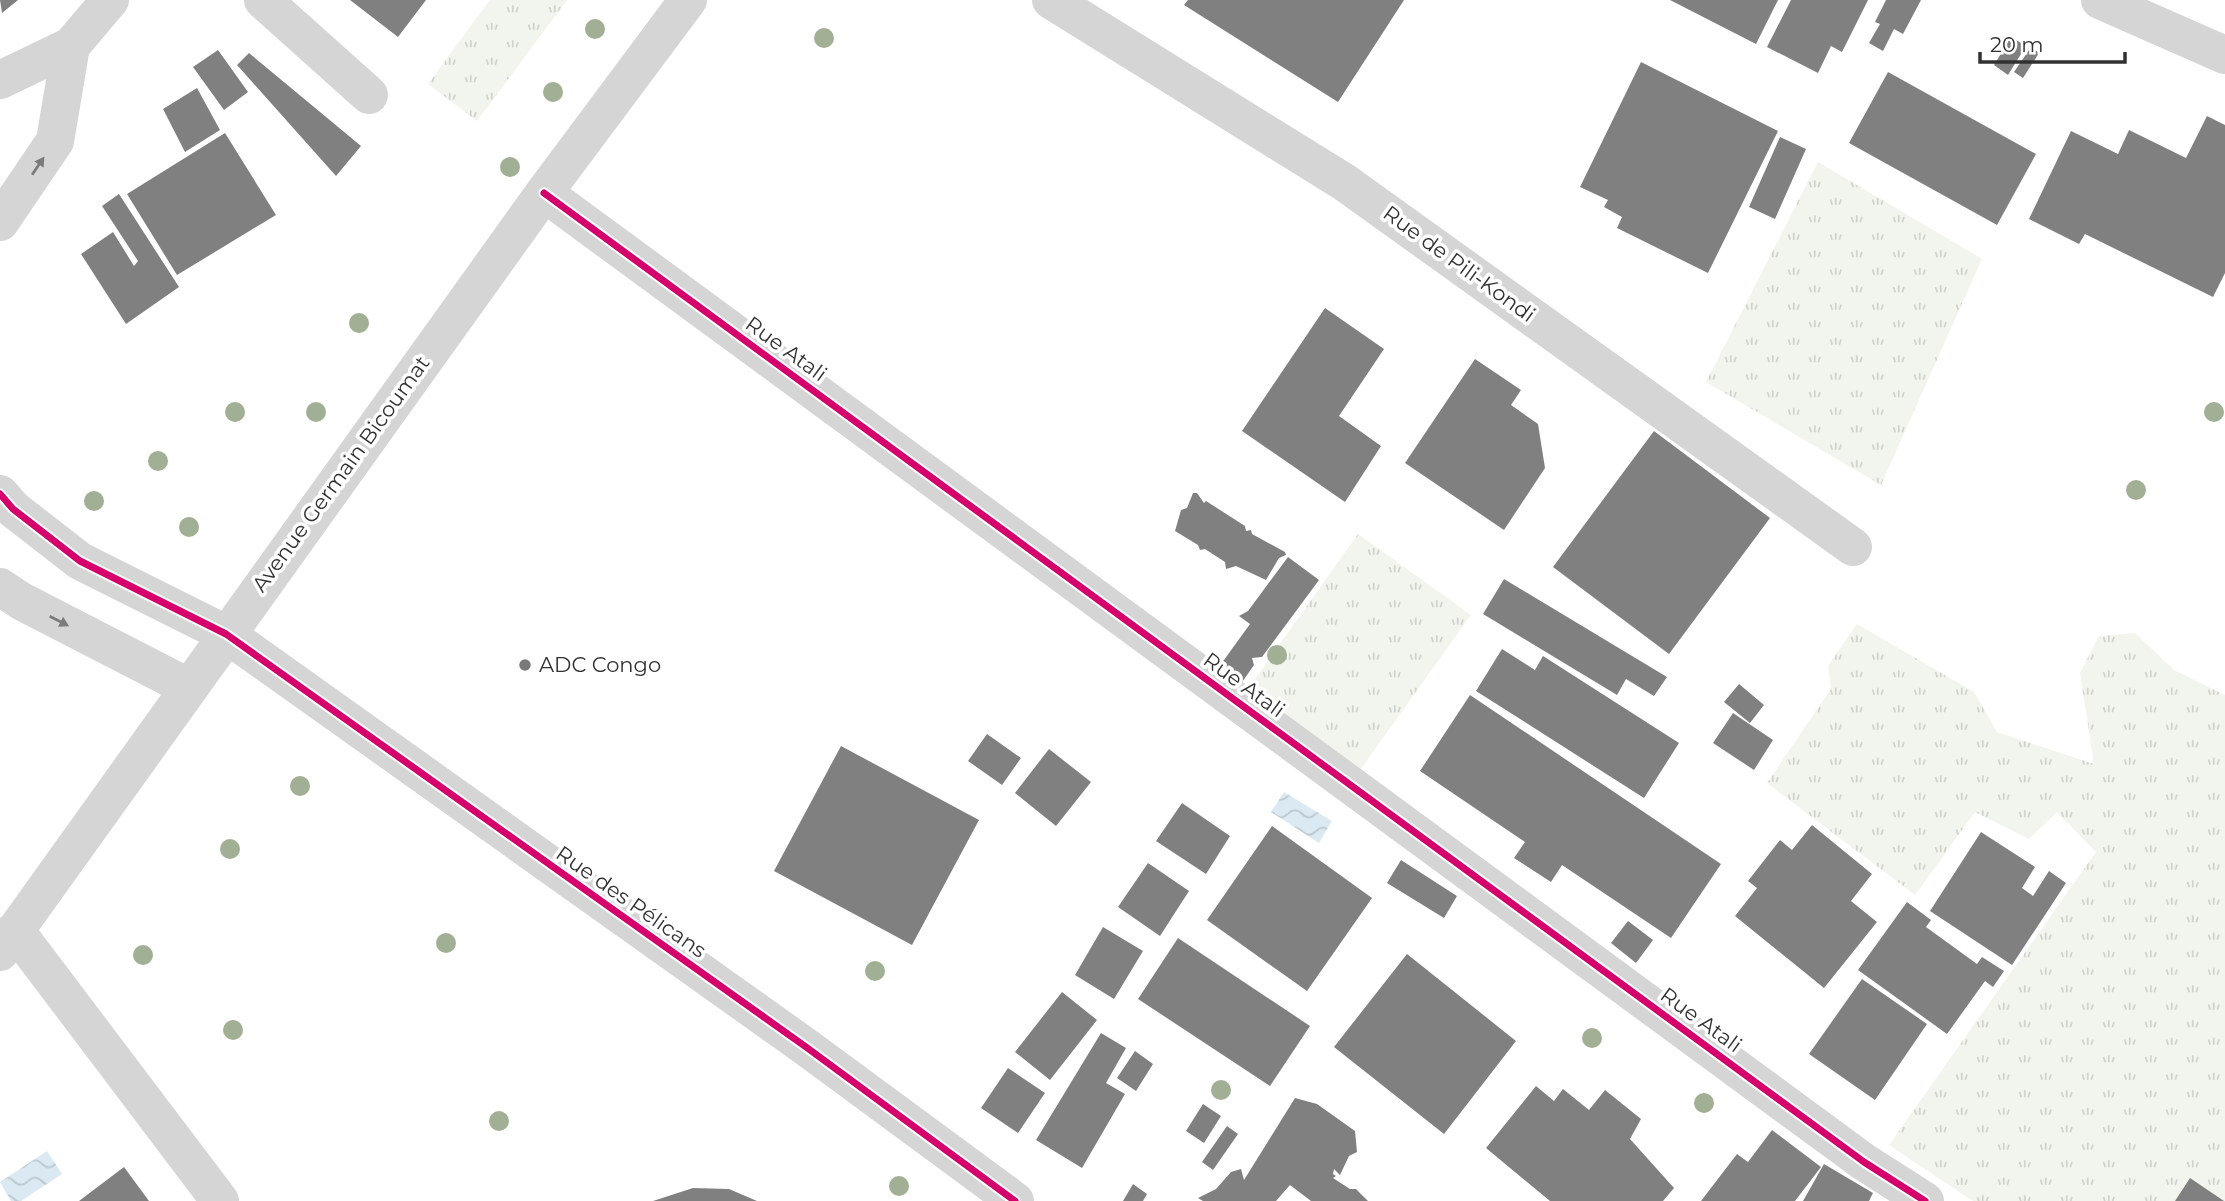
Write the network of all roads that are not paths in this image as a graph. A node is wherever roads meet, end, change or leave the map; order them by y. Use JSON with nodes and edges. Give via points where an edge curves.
{"nodes":[{"id":1,"x":110,"y":0,"type":"edge"},
{"id":2,"x":263,"y":0,"type":"edge"},
{"id":3,"x":688,"y":0,"type":"edge"},
{"id":4,"x":1051,"y":0,"type":"edge"},
{"id":5,"x":2100,"y":0,"type":"edge"},
{"id":6,"x":71,"y":46,"type":"junction"},
{"id":7,"x":2225,"y":55,"type":"edge"},
{"id":8,"x":0,"y":80,"type":"edge"},
{"id":9,"x":369,"y":95,"type":"dead end"},
{"id":10,"x":544,"y":193,"type":"junction"},
{"id":11,"x":0,"y":222,"type":"edge"},
{"id":12,"x":0,"y":494,"type":"edge"},
{"id":13,"x":1853,"y":547,"type":"dead end"},
{"id":14,"x":0,"y":587,"type":"edge"},
{"id":15,"x":226,"y":634,"type":"junction"},
{"id":16,"x":188,"y":687,"type":"junction"},
{"id":17,"x":8,"y":941,"type":"edge"},
{"id":18,"x":220,"y":1201,"type":"edge"},
{"id":19,"x":1015,"y":1201,"type":"edge"},
{"id":20,"x":1925,"y":1201,"type":"edge"}],
"edges":[{"from":1,"to":6,"type":"street"},
{"from":2,"to":9,"type":"street"},
{"from":3,"to":10,"type":"street","name":"Avenue Germain Bicoumat"},
{"from":4,"to":13,"type":"street","name":"Rue de Pili-Kondi","via":[[1344,182]]},
{"from":5,"to":7,"type":"street"},
{"from":6,"to":8,"type":"street"},
{"from":11,"to":6,"type":"street","one_way":true,"via":[[55,141]]},
{"from":10,"to":15,"type":"street","name":"Avenue Germain Bicoumat"},
{"from":10,"to":20,"type":"street","name":"Rue Atali","via":[[1841,1145]]},
{"from":12,"to":15,"type":"street","name":"Rue des Pélicans","via":[[80,561]]},
{"from":14,"to":16,"type":"street","one_way":true},
{"from":15,"to":16,"type":"street","name":"Avenue Germain Bicoumat"},
{"from":15,"to":19,"type":"street","name":"Rue des Pélicans","via":[[806,1046]]},
{"from":16,"to":17,"type":"street","name":"Avenue Germain Bicoumat"},
{"from":17,"to":18,"type":"street"}]}
